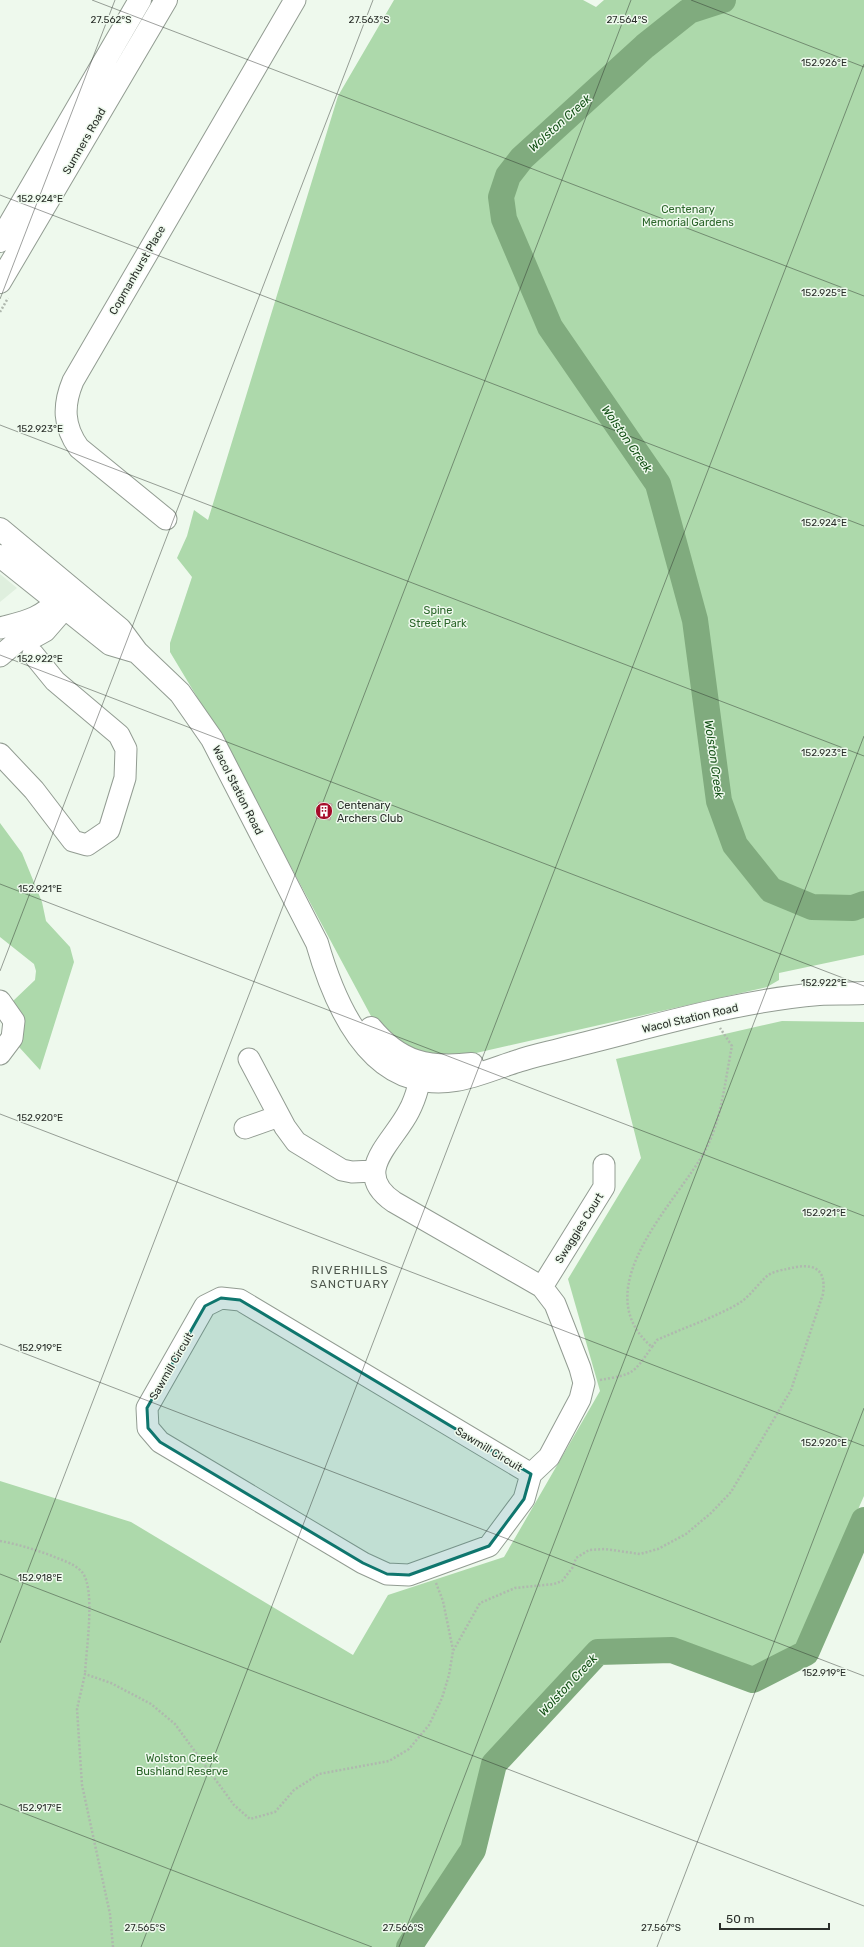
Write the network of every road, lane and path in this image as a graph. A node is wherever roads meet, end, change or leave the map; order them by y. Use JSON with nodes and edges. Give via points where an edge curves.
{"nodes":[{"id":1,"x":140,"y":0,"type":"edge"},
{"id":2,"x":166,"y":0,"type":"edge"},
{"id":3,"x":295,"y":0,"type":"edge"},
{"id":4,"x":0,"y":241,"type":"edge"},
{"id":5,"x":0,"y":282,"type":"edge"},
{"id":6,"x":166,"y":519,"type":"dead end"},
{"id":7,"x":0,"y":530,"type":"edge"},
{"id":8,"x":0,"y":556,"type":"edge"},
{"id":9,"x":65,"y":597,"type":"junction"},
{"id":10,"x":0,"y":628,"type":"edge"},
{"id":11,"x":33,"y":654,"type":"dead end"},
{"id":12,"x":0,"y":656,"type":"edge"},
{"id":13,"x":0,"y":754,"type":"edge"},
{"id":14,"x":864,"y":994,"type":"edge"},
{"id":15,"x":0,"y":1001,"type":"edge"},
{"id":16,"x":0,"y":1054,"type":"edge"},
{"id":17,"x":249,"y":1059,"type":"dead end"},
{"id":18,"x":421,"y":1071,"type":"junction"},
{"id":19,"x":279,"y":1116,"type":"junction"},
{"id":20,"x":245,"y":1128,"type":"dead end"},
{"id":21,"x":604,"y":1165,"type":"dead end"},
{"id":22,"x":374,"y":1171,"type":"junction"},
{"id":23,"x":542,"y":1287,"type":"junction"},
{"id":24,"x":652,"y":1346,"type":"dead end"},
{"id":25,"x":584,"y":1383,"type":"junction"},
{"id":26,"x":531,"y":1474,"type":"junction"},
{"id":27,"x":0,"y":1542,"type":"edge"},
{"id":28,"x":430,"y":1568,"type":"junction"},
{"id":29,"x":453,"y":1650,"type":"dead end"},
{"id":30,"x":85,"y":1674,"type":"dead end"}],
"edges":[{"from":1,"to":4,"type":"main road","name":"Sumners Road"},
{"from":2,"to":5,"type":"main road","name":"Sumners Road"},
{"from":3,"to":6,"type":"street","name":"Copmanhurst Place","via":[[68,393],[65,406],[70,436],[79,448]]},
{"from":7,"to":9,"type":"main road","name":"Wacol Station Road"},
{"from":8,"to":9,"type":"main road","name":"Wacol Station Road"},
{"from":9,"to":10,"type":"street","via":[[36,619]]},
{"from":9,"to":12,"type":"street","via":[[45,631],[36,636],[20,639]]},
{"from":9,"to":18,"type":"main road","name":"Wacol Station Road","via":[[120,629],[137,652],[180,693],[212,740],[316,943],[327,978],[362,1042],[387,1066],[413,1078]]},
{"from":11,"to":13,"type":"street","via":[[56,681],[119,734],[126,749],[125,778],[109,830],[87,845],[73,841],[34,790]]},
{"from":14,"to":18,"type":"main road","name":"Wacol Station Road","via":[[820,994],[763,1002],[677,1020],[518,1060],[466,1079],[438,1082]]},
{"from":15,"to":16,"type":"street","via":[[14,1021],[12,1038]]},
{"from":17,"to":19,"type":"street"},
{"from":18,"to":22,"type":"street","via":[[409,1112],[378,1157]]},
{"from":19,"to":20,"type":"street"},
{"from":19,"to":22,"type":"street","via":[[296,1142],[334,1166],[352,1172]]},
{"from":21,"to":23,"type":"street","name":"Swaggies Court","via":[[604,1187]]},
{"from":22,"to":23,"type":"street","via":[[377,1184],[384,1195]]},
{"from":23,"to":25,"type":"street","via":[[555,1304]]},
{"from":24,"to":25,"type":"path","via":[[636,1369],[624,1376]]},
{"from":25,"to":26,"type":"street","name":"Sawmill Circuit","via":[[580,1399],[548,1457]]},
{"from":26,"to":28,"type":"street","name":"Sawmill Circuit","via":[[524,1499],[489,1546]]},
{"from":26,"to":28,"type":"street","name":"Sawmill Circuit","via":[[240,1300],[221,1298],[205,1306],[147,1408],[148,1428],[160,1442],[363,1563],[387,1574],[409,1575]]},
{"from":27,"to":30,"type":"path","via":[[15,1543],[47,1554],[72,1564],[82,1572],[89,1585],[90,1600]]},
{"from":28,"to":29,"type":"path","via":[[443,1601]]}]}
